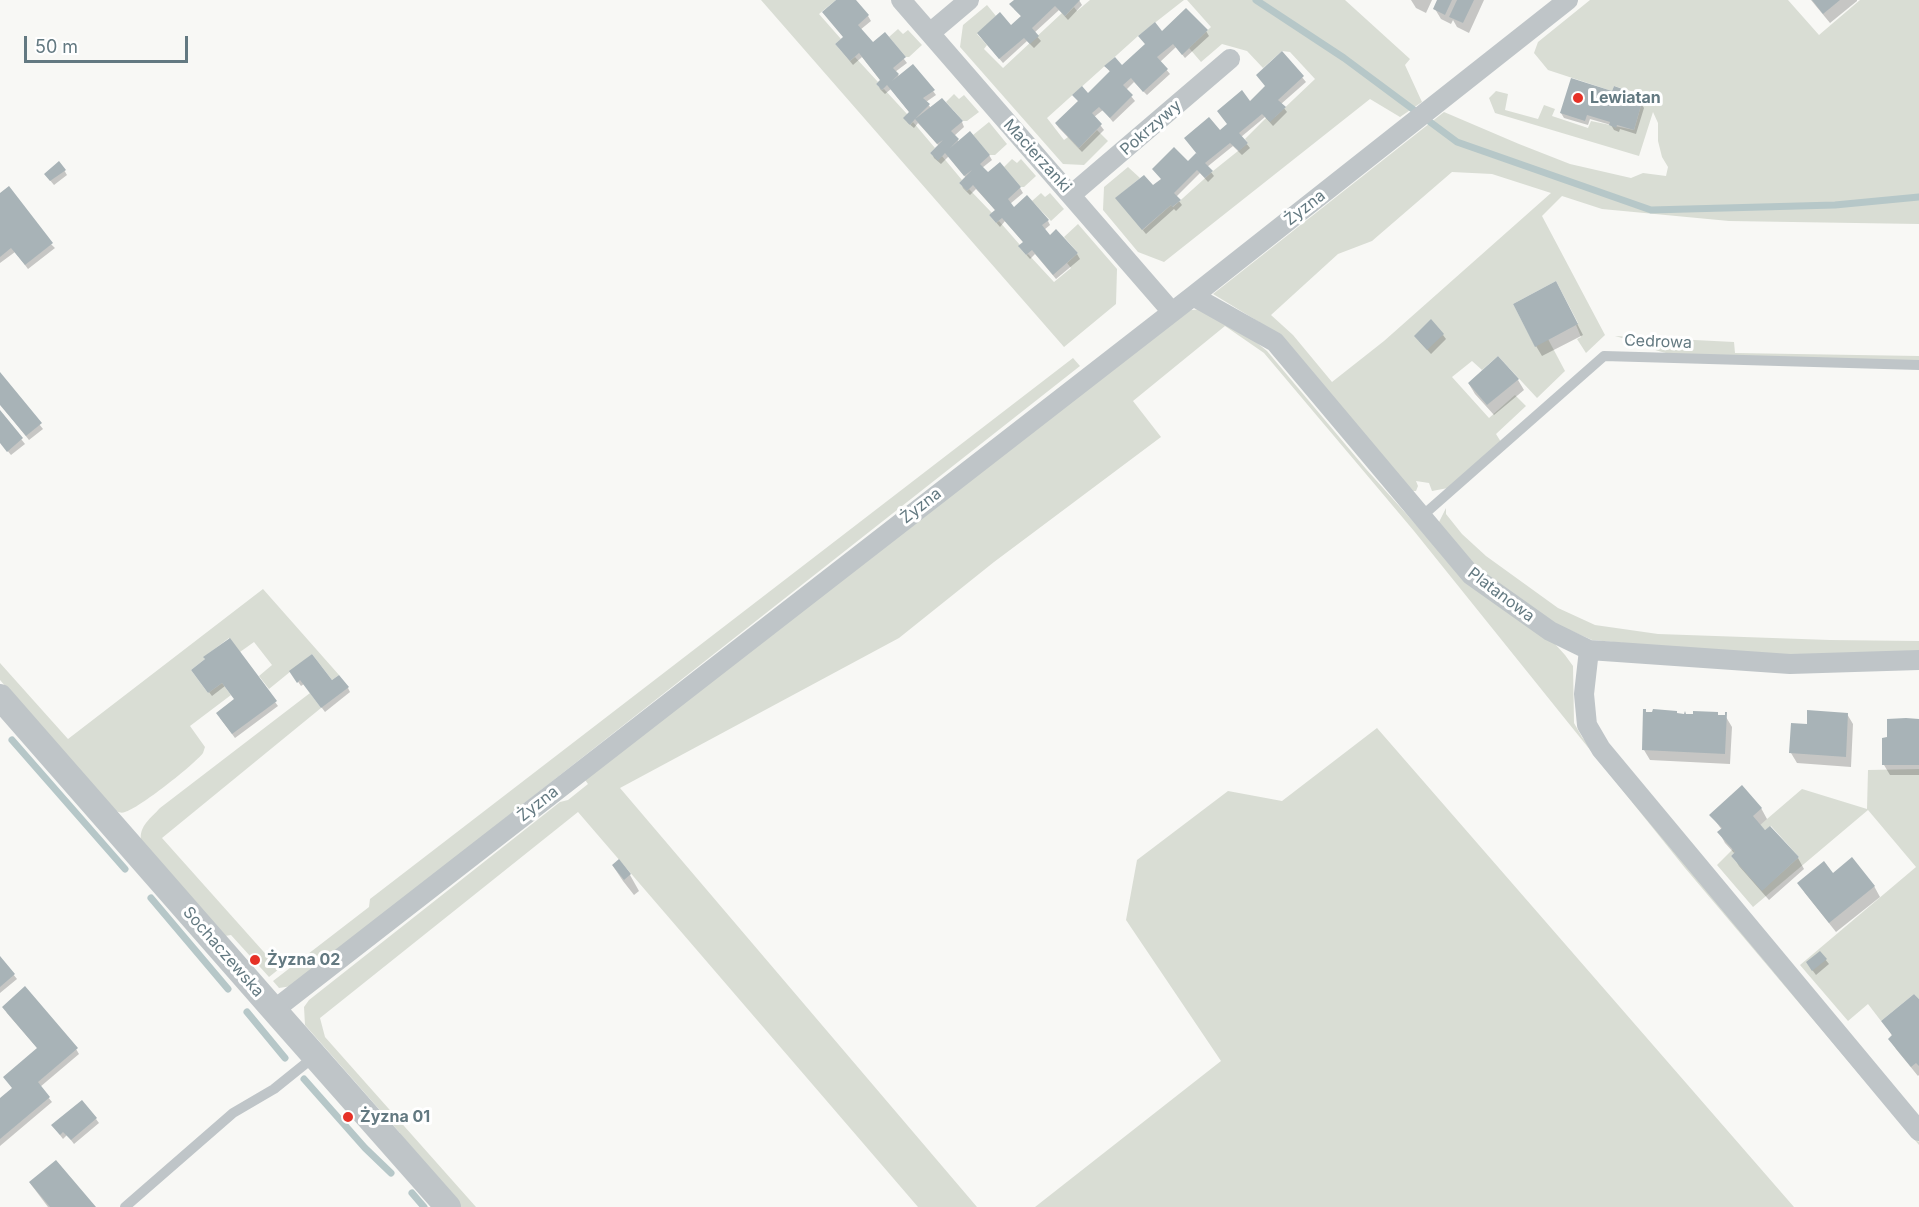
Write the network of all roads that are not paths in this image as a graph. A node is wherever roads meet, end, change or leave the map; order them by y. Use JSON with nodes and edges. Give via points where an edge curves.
{"nodes":[{"id":1,"x":901,"y":0,"type":"edge"},
{"id":2,"x":969,"y":0,"type":"edge"},
{"id":3,"x":1568,"y":0,"type":"edge"},
{"id":4,"x":930,"y":33,"type":"junction"},
{"id":5,"x":1230,"y":59,"type":"dead end"},
{"id":6,"x":1071,"y":195,"type":"junction"},
{"id":7,"x":1193,"y":296,"type":"junction"},
{"id":8,"x":1172,"y":312,"type":"junction"},
{"id":9,"x":1919,"y":365,"type":"edge"},
{"id":10,"x":1420,"y":517,"type":"junction"},
{"id":11,"x":1589,"y":650,"type":"junction"},
{"id":12,"x":1919,"y":660,"type":"edge"},
{"id":13,"x":0,"y":697,"type":"edge"},
{"id":14,"x":274,"y":1010,"type":"junction"},
{"id":15,"x":315,"y":1055,"type":"junction"},
{"id":16,"x":1919,"y":1131,"type":"edge"},
{"id":17,"x":125,"y":1207,"type":"edge"},
{"id":18,"x":448,"y":1207,"type":"edge"}],
"edges":[{"from":1,"to":4,"type":"street","name":"Macierzanki"},
{"from":2,"to":4,"type":"street"},
{"from":3,"to":7,"type":"street","name":"Żyzna"},
{"from":4,"to":6,"type":"street","name":"Macierzanki"},
{"from":5,"to":6,"type":"street","name":"Pokrzywy"},
{"from":6,"to":8,"type":"street","name":"Macierzanki"},
{"from":7,"to":8,"type":"street","name":"Żyzna"},
{"from":7,"to":10,"type":"street","name":"Platanowa","via":[[1275,342]]},
{"from":8,"to":14,"type":"street","name":"Żyzna"},
{"from":9,"to":10,"type":"lane","name":"Cedrowa","via":[[1604,356]]},
{"from":10,"to":11,"type":"street","name":"Platanowa","via":[[1471,575],[1550,631]]},
{"from":11,"to":12,"type":"street","name":"Platanowa","via":[[1790,664]]},
{"from":11,"to":16,"type":"street","via":[[1584,694],[1587,725],[1601,749]]},
{"from":13,"to":14,"type":"street","name":"Sochaczewska"},
{"from":14,"to":15,"type":"street","name":"Sochaczewska"},
{"from":15,"to":17,"type":"lane","via":[[274,1089],[233,1113]]},
{"from":15,"to":18,"type":"street","name":"Sochaczewska"}]}
